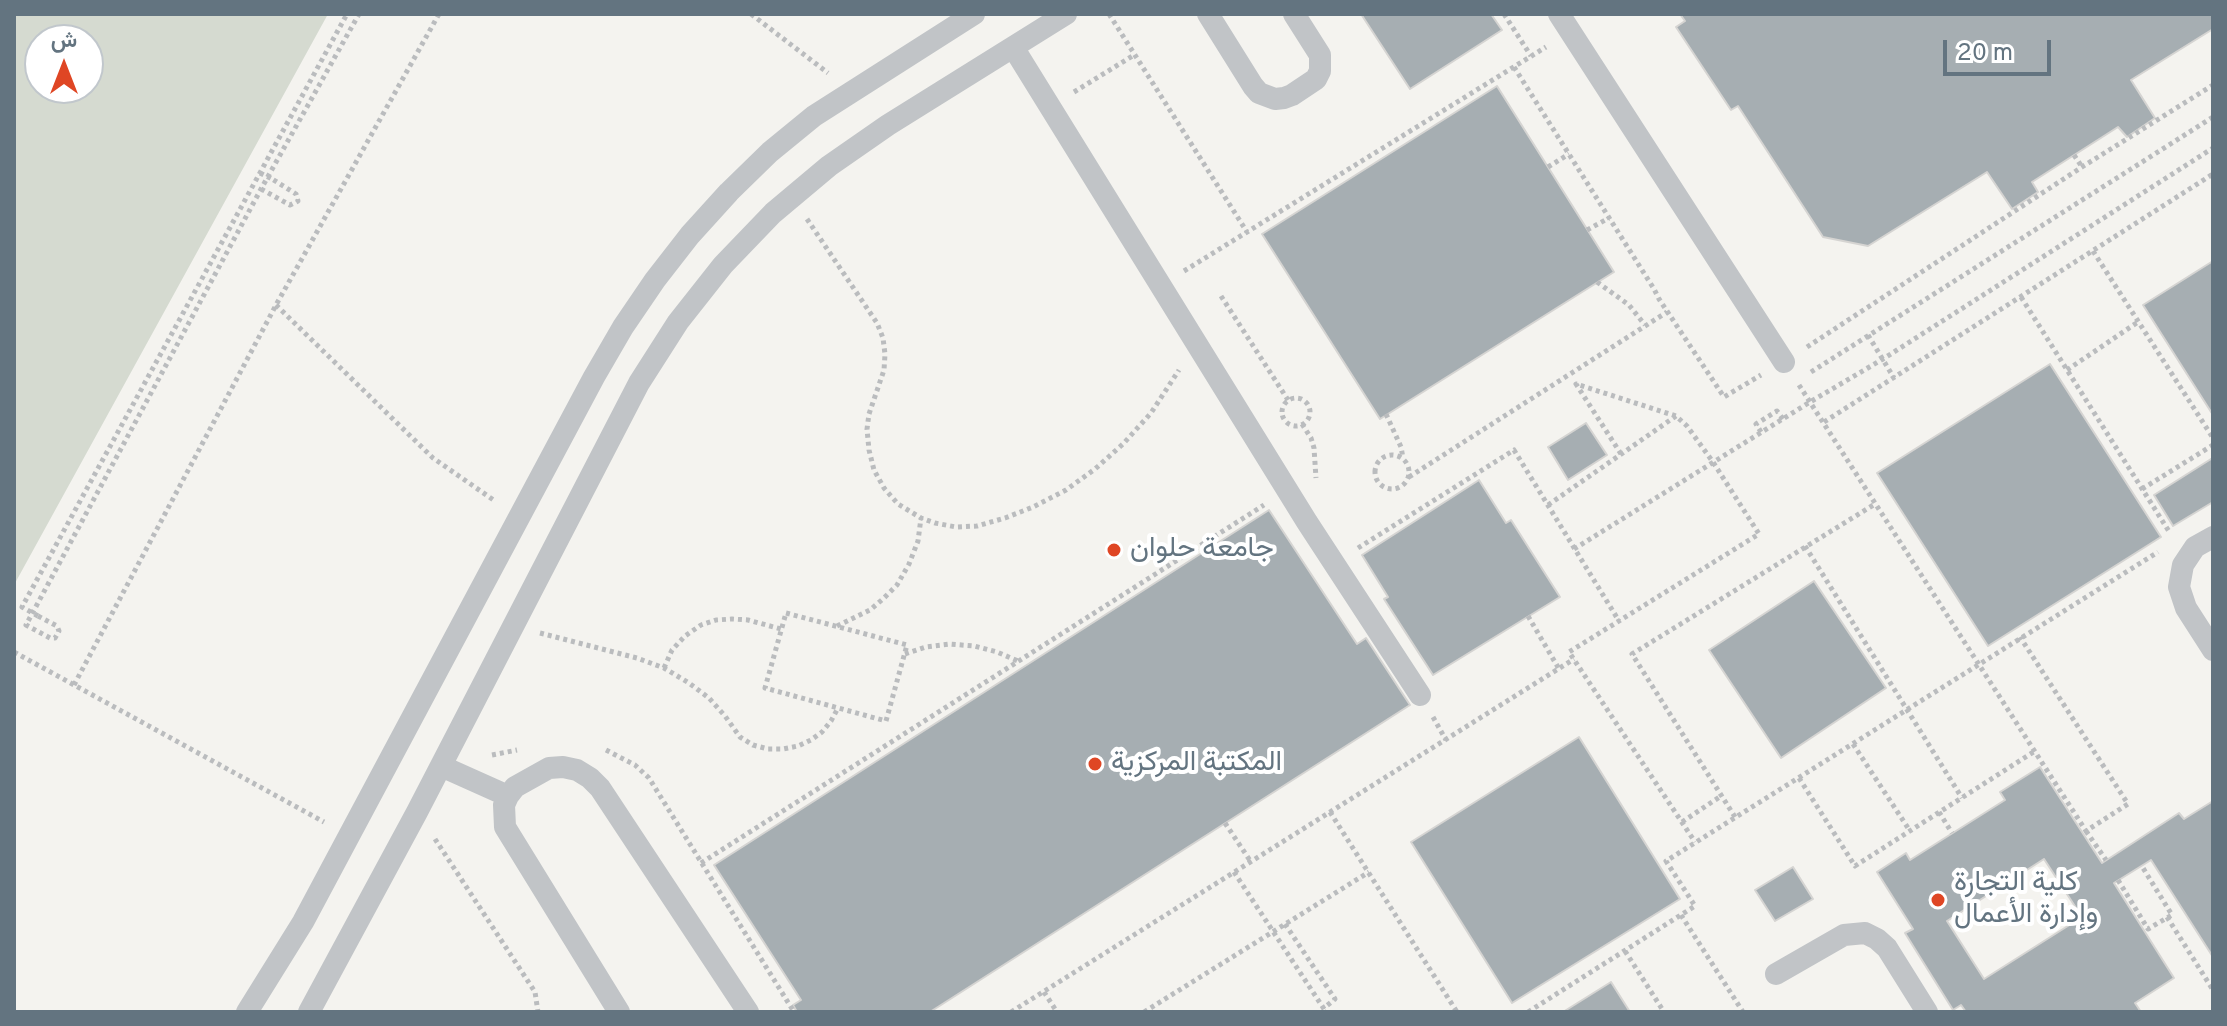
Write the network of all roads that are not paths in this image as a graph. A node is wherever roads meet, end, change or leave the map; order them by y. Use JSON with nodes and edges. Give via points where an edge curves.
{"nodes":[{"id":1,"x":974,"y":14,"type":"edge"},
{"id":2,"x":1066,"y":14,"type":"edge"},
{"id":3,"x":1208,"y":14,"type":"edge"},
{"id":4,"x":1294,"y":14,"type":"edge"},
{"id":5,"x":1565,"y":23,"type":"edge"},
{"id":6,"x":1013,"y":47,"type":"junction"},
{"id":7,"x":1784,"y":362,"type":"road end"},
{"id":8,"x":2213,"y":537,"type":"edge"},
{"id":9,"x":2213,"y":650,"type":"edge"},
{"id":10,"x":1420,"y":695,"type":"dead end"},
{"id":11,"x":441,"y":766,"type":"junction"},
{"id":12,"x":508,"y":796,"type":"junction"},
{"id":13,"x":1776,"y":974,"type":"dead end"},
{"id":14,"x":247,"y":1012,"type":"edge"},
{"id":15,"x":309,"y":1012,"type":"edge"},
{"id":16,"x":619,"y":1012,"type":"edge"},
{"id":17,"x":748,"y":1012,"type":"edge"},
{"id":18,"x":1927,"y":1012,"type":"edge"}],
"edges":[{"from":1,"to":14,"type":"lane","via":[[851,91],[770,152],[690,235],[655,280],[594,377],[303,922]]},
{"from":2,"to":6,"type":"lane"},
{"from":3,"to":4,"type":"lane","via":[[1253,86],[1275,99],[1292,95],[1320,71],[1320,55]]},
{"from":5,"to":7,"type":"lane"},
{"from":6,"to":10,"type":"lane"},
{"from":6,"to":11,"type":"lane","via":[[829,166],[723,265],[639,383]]},
{"from":8,"to":9,"type":"lane","via":[[2195,547],[2183,565],[2179,587]]},
{"from":11,"to":12,"type":"lane"},
{"from":11,"to":15,"type":"lane"},
{"from":12,"to":16,"type":"lane","via":[[505,827]]},
{"from":12,"to":17,"type":"lane","via":[[549,768],[577,770],[590,778]]},
{"from":13,"to":18,"type":"lane","via":[[1844,935],[1865,933],[1887,948]]}]}
